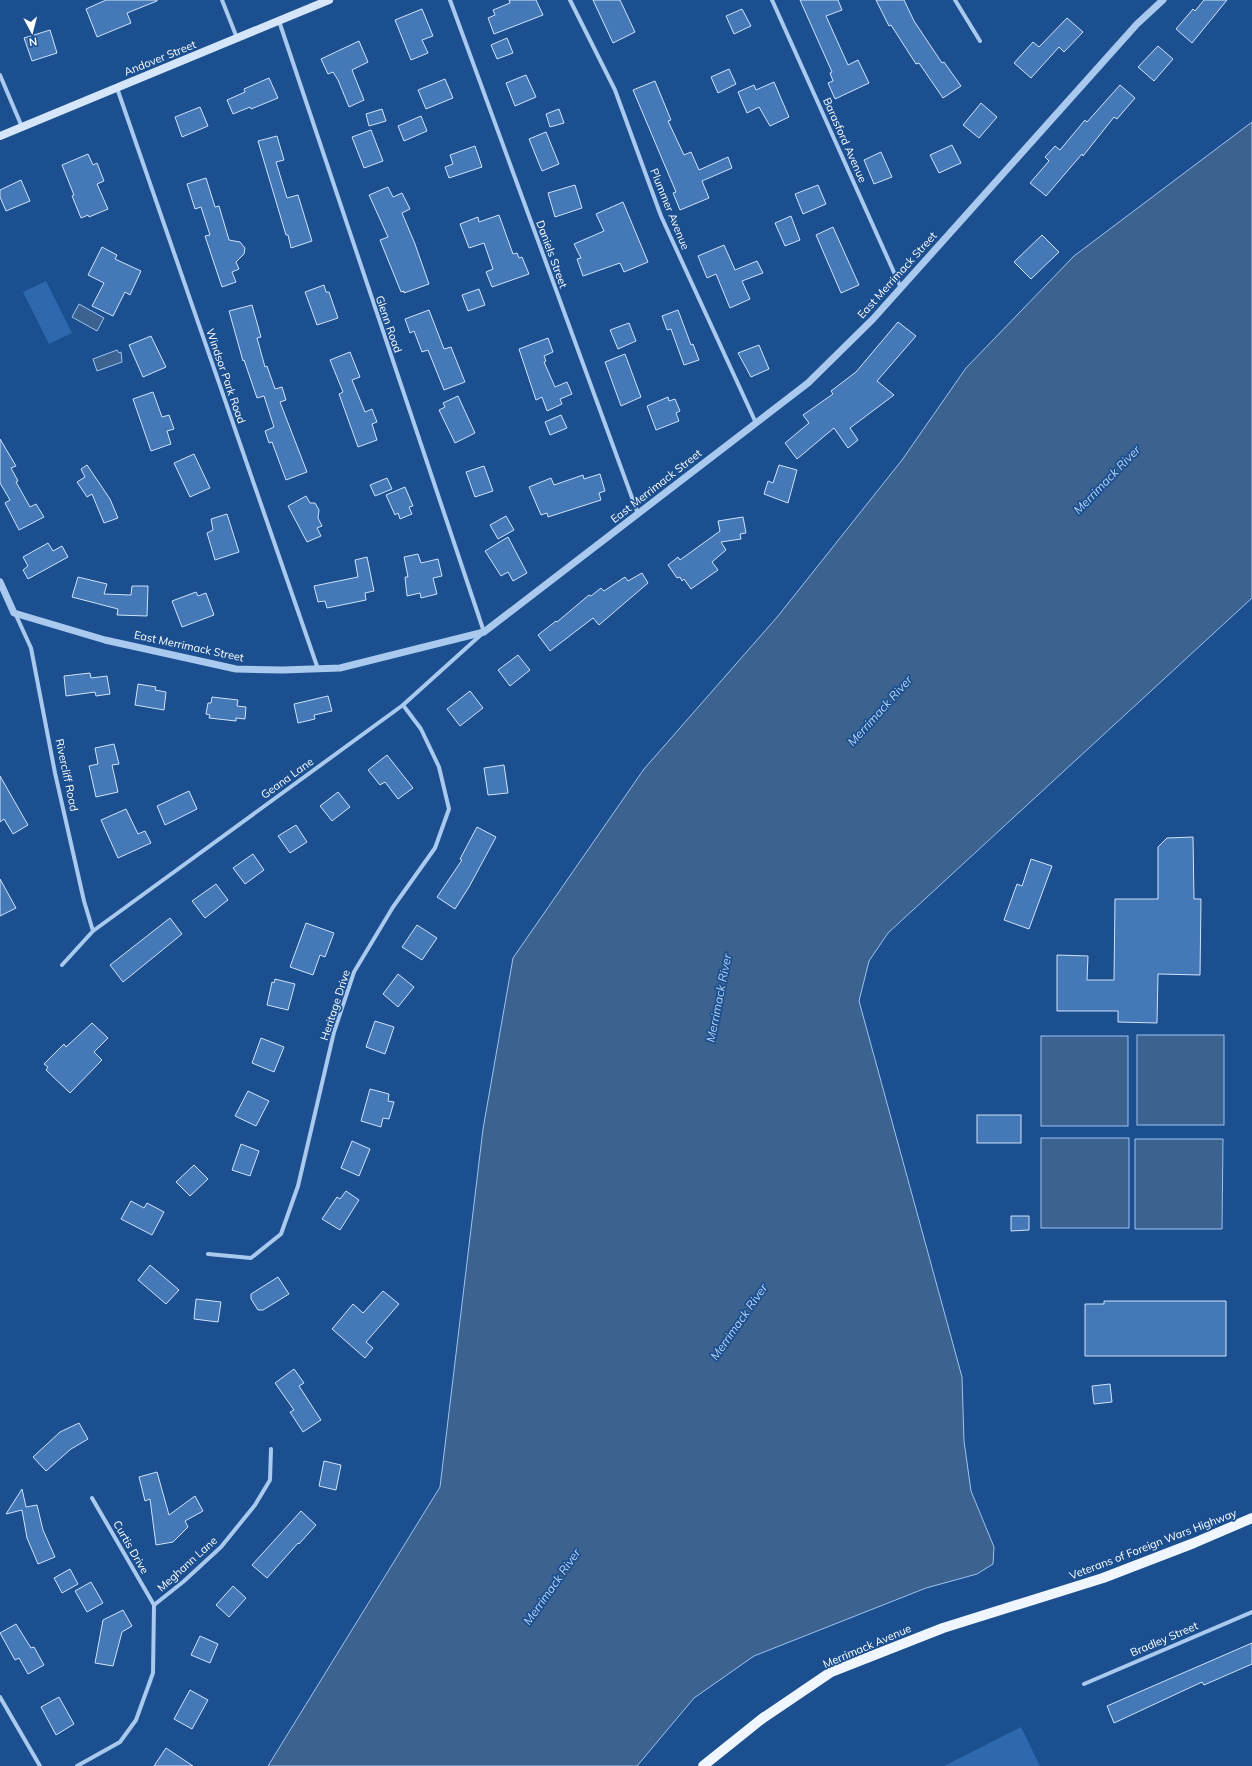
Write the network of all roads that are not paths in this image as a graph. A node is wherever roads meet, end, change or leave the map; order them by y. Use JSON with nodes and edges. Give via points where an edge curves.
{"nodes":[{"id":1,"x":222,"y":0,"type":"edge"},
{"id":2,"x":329,"y":0,"type":"edge"},
{"id":3,"x":450,"y":0,"type":"edge"},
{"id":4,"x":570,"y":0,"type":"edge"},
{"id":5,"x":772,"y":0,"type":"edge"},
{"id":6,"x":955,"y":0,"type":"edge"},
{"id":7,"x":1163,"y":0,"type":"edge"},
{"id":8,"x":279,"y":21,"type":"junction"},
{"id":9,"x":237,"y":38,"type":"junction"},
{"id":10,"x":980,"y":41,"type":"dead end"},
{"id":11,"x":0,"y":75,"type":"edge"},
{"id":12,"x":117,"y":87,"type":"junction"},
{"id":13,"x":22,"y":127,"type":"junction"},
{"id":14,"x":0,"y":136,"type":"edge"},
{"id":15,"x":901,"y":288,"type":"junction"},
{"id":16,"x":756,"y":423,"type":"junction"},
{"id":17,"x":638,"y":514,"type":"junction"},
{"id":18,"x":0,"y":582,"type":"edge"},
{"id":19,"x":14,"y":613,"type":"junction"},
{"id":20,"x":484,"y":632,"type":"junction"},
{"id":21,"x":318,"y":670,"type":"junction"},
{"id":22,"x":403,"y":705,"type":"junction"},
{"id":23,"x":93,"y":931,"type":"junction"},
{"id":24,"x":62,"y":965,"type":"dead end"},
{"id":25,"x":208,"y":1254,"type":"dead end"},
{"id":26,"x":271,"y":1450,"type":"dead end"},
{"id":27,"x":92,"y":1498,"type":"dead end"},
{"id":28,"x":1252,"y":1518,"type":"edge"},
{"id":29,"x":154,"y":1605,"type":"junction"},
{"id":30,"x":1016,"y":1606,"type":"joint"},
{"id":31,"x":1252,"y":1612,"type":"edge"},
{"id":32,"x":1084,"y":1684,"type":"dead end"},
{"id":33,"x":0,"y":1697,"type":"edge"},
{"id":34,"x":40,"y":1766,"type":"edge"},
{"id":35,"x":77,"y":1766,"type":"edge"},
{"id":36,"x":703,"y":1766,"type":"edge"}],
"edges":[{"from":1,"to":9,"type":"street"},
{"from":2,"to":8,"type":"main road","name":"Andover Street"},
{"from":3,"to":17,"type":"street","name":"Daniels Street"},
{"from":4,"to":16,"type":"street","name":"Plummer Avenue","via":[[616,90],[661,216]]},
{"from":5,"to":15,"type":"street","name":"Barasford Avenue"},
{"from":6,"to":10,"type":"street"},
{"from":7,"to":15,"type":"street","name":"East Merrimack Street","via":[[1137,24]]},
{"from":8,"to":9,"type":"main road","name":"Andover Street"},
{"from":8,"to":20,"type":"street","name":"Glenn Road"},
{"from":9,"to":12,"type":"main road","name":"Andover Street"},
{"from":11,"to":13,"type":"street"},
{"from":12,"to":13,"type":"main road","name":"Andover Street"},
{"from":12,"to":21,"type":"street","name":"Windsor Park Road"},
{"from":13,"to":14,"type":"main road","name":"Andover Street"},
{"from":15,"to":16,"type":"street","name":"East Merrimack Street","via":[[808,383]]},
{"from":16,"to":17,"type":"street","name":"East Merrimack Street"},
{"from":17,"to":20,"type":"street","name":"East Merrimack Street"},
{"from":18,"to":19,"type":"street","name":"Rivercliff Road"},
{"from":19,"to":21,"type":"street","name":"East Merrimack Street","via":[[105,640],[236,669]]},
{"from":19,"to":23,"type":"street","name":"Rivercliff Road","via":[[31,648],[55,773]]},
{"from":20,"to":21,"type":"street","name":"East Merrimack Street","via":[[340,668]]},
{"from":20,"to":22,"type":"street","name":"Geana Lane"},
{"from":22,"to":23,"type":"street","name":"Geana Lane"},
{"from":22,"to":25,"type":"street","name":"Heritage Drive","via":[[421,729],[439,767],[448,809],[435,848],[393,907],[354,972],[334,1032],[298,1186],[282,1234],[251,1258]]},
{"from":23,"to":24,"type":"street"},
{"from":26,"to":29,"type":"street","name":"Meghann Lane","via":[[270,1480],[256,1504],[221,1547],[184,1582]]},
{"from":27,"to":29,"type":"street","name":"Curtis Drive"},
{"from":28,"to":30,"type":"main road","name":"Veterans of Foreign Wars Highway","via":[[1103,1578]]},
{"from":29,"to":35,"type":"street","name":"Meghann Lane","via":[[153,1673],[136,1720],[120,1742]]},
{"from":30,"to":36,"type":"main road","name":"Merrimack Avenue","via":[[943,1628],[832,1672],[763,1718]]},
{"from":31,"to":32,"type":"street","name":"Bradley Street"},
{"from":33,"to":34,"type":"street"}]}
